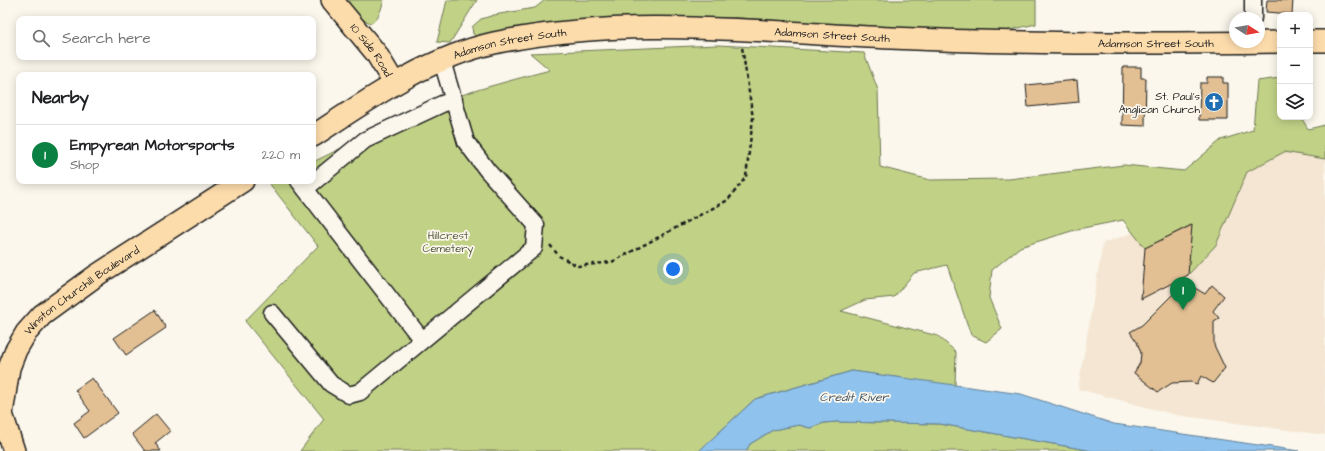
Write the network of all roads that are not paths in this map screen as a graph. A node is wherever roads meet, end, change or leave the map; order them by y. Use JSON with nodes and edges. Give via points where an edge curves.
{"nodes":[{"id":1,"x":332,"y":0,"type":"edge"},
{"id":2,"x":1253,"y":0,"type":"edge"},
{"id":3,"x":1253,"y":12,"type":"edge"},
{"id":4,"x":1313,"y":41,"type":"edge"},
{"id":5,"x":1325,"y":41,"type":"edge"},
{"id":6,"x":1229,"y":42,"type":"edge"},
{"id":7,"x":1265,"y":42,"type":"edge"},
{"id":8,"x":1277,"y":42,"type":"edge"},
{"id":9,"x":442,"y":61,"type":"junction"},
{"id":10,"x":394,"y":83,"type":"junction"},
{"id":11,"x":454,"y":100,"type":"junction"},
{"id":12,"x":316,"y":134,"type":"edge"},
{"id":13,"x":316,"y":175,"type":"edge"},
{"id":14,"x":238,"y":184,"type":"edge"},
{"id":15,"x":302,"y":185,"type":"edge"},
{"id":16,"x":272,"y":313,"type":"dead end"},
{"id":17,"x":422,"y":340,"type":"junction"},
{"id":18,"x":14,"y":451,"type":"edge"}],
"edges":[{"from":1,"to":10,"type":"main road","name":"10 Side Road","via":[[376,53]]},
{"from":2,"to":3,"type":"street"},
{"from":4,"to":5,"type":"main road"},
{"from":6,"to":9,"type":"main road","name":"Adamson Street South","via":[[985,42],[654,28],[578,30],[493,43]]},
{"from":7,"to":8,"type":"main road","name":"Adamson Street South"},
{"from":9,"to":10,"type":"main road","name":"Adamson Street South"},
{"from":9,"to":11,"type":"street"},
{"from":10,"to":12,"type":"main road"},
{"from":11,"to":13,"type":"street","via":[[365,140]]},
{"from":11,"to":17,"type":"street","via":[[466,142],[536,225],[534,248]]},
{"from":14,"to":18,"type":"main road","name":"Winston Churchill Boulevard","via":[[97,275],[42,315],[26,333],[16,350],[10,368],[2,414]]},
{"from":15,"to":17,"type":"street"},
{"from":16,"to":17,"type":"street","via":[[331,384],[349,395],[360,392]]}]}
